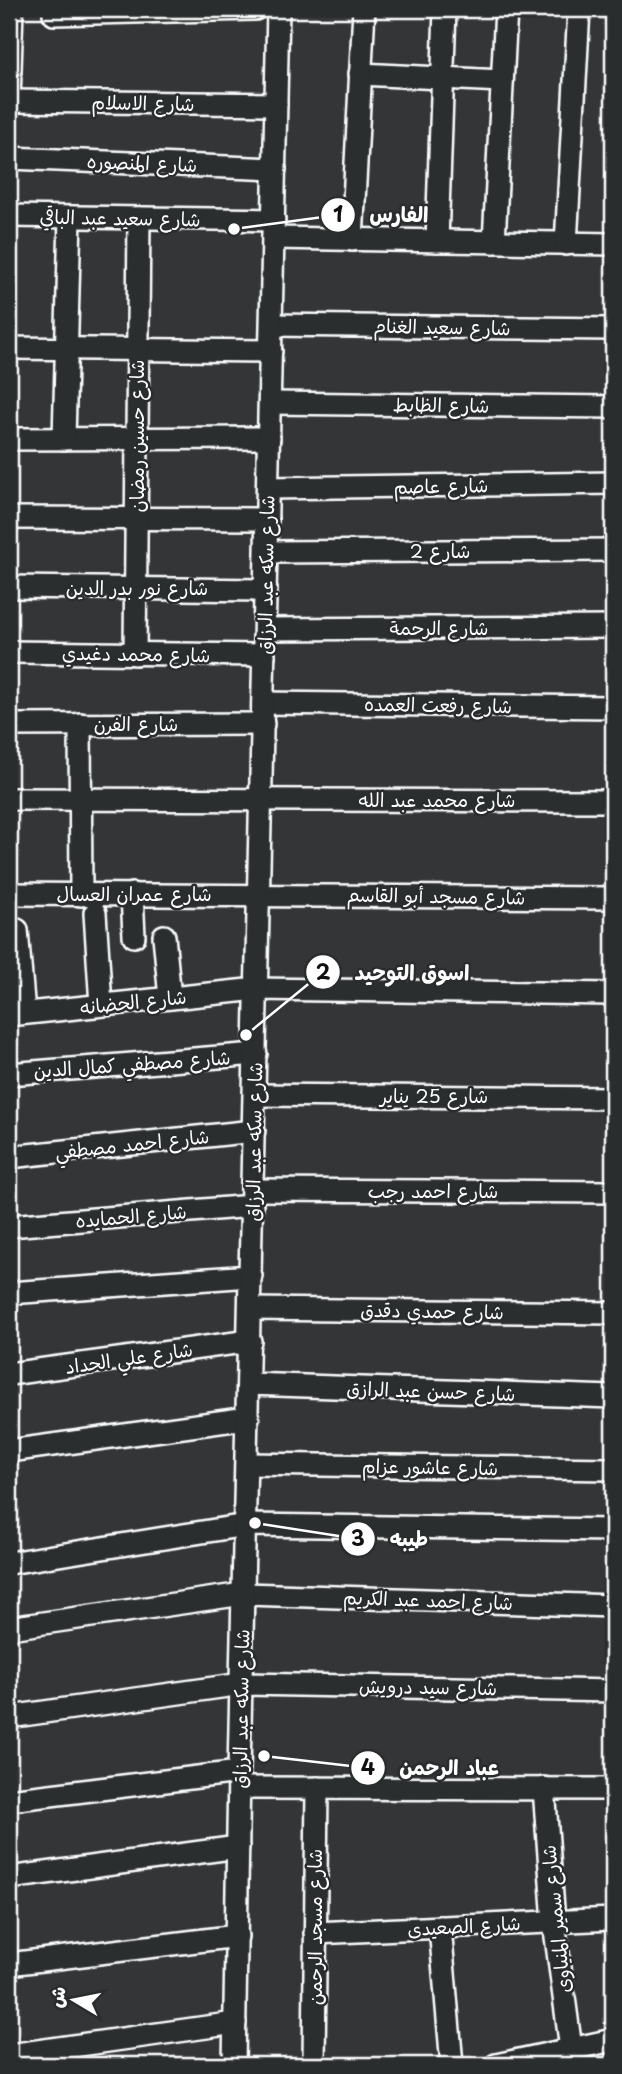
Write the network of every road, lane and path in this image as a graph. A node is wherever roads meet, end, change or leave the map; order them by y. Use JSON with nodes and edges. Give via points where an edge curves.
{"nodes":[{"id":1,"x":12,"y":9,"type":"edge"},
{"id":2,"x":255,"y":9,"type":"edge"},
{"id":3,"x":278,"y":9,"type":"edge"},
{"id":4,"x":364,"y":9,"type":"edge"},
{"id":5,"x":445,"y":9,"type":"edge"},
{"id":6,"x":506,"y":9,"type":"edge"},
{"id":7,"x":579,"y":9,"type":"edge"},
{"id":8,"x":183,"y":10,"type":"edge"},
{"id":9,"x":99,"y":11,"type":"edge"},
{"id":10,"x":54,"y":14,"type":"dead end"},
{"id":11,"x":360,"y":74,"type":"junction"},
{"id":12,"x":443,"y":78,"type":"junction"},
{"id":13,"x":502,"y":81,"type":"junction"},
{"id":14,"x":9,"y":101,"type":"edge"},
{"id":15,"x":276,"y":104,"type":"junction"},
{"id":16,"x":9,"y":158,"type":"edge"},
{"id":17,"x":275,"y":169,"type":"junction"},
{"id":18,"x":9,"y":216,"type":"edge"},
{"id":19,"x":70,"y":217,"type":"junction"},
{"id":20,"x":139,"y":218,"type":"junction"},
{"id":21,"x":274,"y":229,"type":"junction"},
{"id":22,"x":352,"y":240,"type":"junction"},
{"id":23,"x":437,"y":241,"type":"junction"},
{"id":24,"x":494,"y":242,"type":"junction"},
{"id":25,"x":566,"y":244,"type":"junction"},
{"id":26,"x":613,"y":244,"type":"edge"},
{"id":27,"x":272,"y":325,"type":"junction"},
{"id":28,"x":613,"y":329,"type":"edge"},
{"id":29,"x":9,"y":348,"type":"edge"},
{"id":30,"x":67,"y":348,"type":"junction"},
{"id":31,"x":138,"y":349,"type":"junction"},
{"id":32,"x":271,"y":351,"type":"junction"},
{"id":33,"x":270,"y":403,"type":"junction"},
{"id":34,"x":613,"y":407,"type":"edge"},
{"id":35,"x":269,"y":438,"type":"junction"},
{"id":36,"x":9,"y":439,"type":"edge"},
{"id":37,"x":64,"y":439,"type":"junction"},
{"id":38,"x":137,"y":439,"type":"junction"},
{"id":39,"x":613,"y":483,"type":"edge"},
{"id":40,"x":268,"y":488,"type":"junction"},
{"id":41,"x":9,"y":518,"type":"edge"},
{"id":42,"x":136,"y":519,"type":"junction"},
{"id":43,"x":267,"y":519,"type":"junction"},
{"id":44,"x":613,"y":550,"type":"edge"},
{"id":45,"x":267,"y":552,"type":"junction"},
{"id":46,"x":9,"y":587,"type":"edge"},
{"id":47,"x":136,"y":588,"type":"junction"},
{"id":48,"x":266,"y":590,"type":"junction"},
{"id":49,"x":613,"y":627,"type":"edge"},
{"id":50,"x":265,"y":629,"type":"junction"},
{"id":51,"x":9,"y":652,"type":"edge"},
{"id":52,"x":135,"y":653,"type":"junction"},
{"id":53,"x":264,"y":655,"type":"junction"},
{"id":54,"x":613,"y":707,"type":"edge"},
{"id":55,"x":263,"y":713,"type":"junction"},
{"id":56,"x":80,"y":724,"type":"junction"},
{"id":57,"x":9,"y":725,"type":"edge"},
{"id":58,"x":9,"y":799,"type":"edge"},
{"id":59,"x":80,"y":799,"type":"junction"},
{"id":60,"x":261,"y":799,"type":"junction"},
{"id":61,"x":613,"y":802,"type":"edge"},
{"id":62,"x":9,"y":894,"type":"edge"},
{"id":63,"x":132,"y":894,"type":"junction"},
{"id":64,"x":258,"y":894,"type":"junction"},
{"id":65,"x":81,"y":895,"type":"junction"},
{"id":66,"x":613,"y":898,"type":"edge"},
{"id":67,"x":95,"y":913,"type":"dead end"},
{"id":68,"x":17,"y":930,"type":"dead end"},
{"id":69,"x":134,"y":936,"type":"dead end"},
{"id":70,"x":164,"y":936,"type":"dead end"},
{"id":71,"x":257,"y":989,"type":"junction"},
{"id":72,"x":613,"y":994,"type":"edge"},
{"id":73,"x":170,"y":998,"type":"junction"},
{"id":74,"x":101,"y":1005,"type":"junction"},
{"id":75,"x":17,"y":1014,"type":"edge"},
{"id":76,"x":256,"y":1055,"type":"junction"},
{"id":77,"x":9,"y":1074,"type":"edge"},
{"id":78,"x":255,"y":1095,"type":"junction"},
{"id":79,"x":613,"y":1098,"type":"edge"},
{"id":80,"x":254,"y":1130,"type":"junction"},
{"id":81,"x":9,"y":1157,"type":"edge"},
{"id":82,"x":613,"y":1192,"type":"edge"},
{"id":83,"x":253,"y":1198,"type":"junction"},
{"id":84,"x":9,"y":1226,"type":"edge"},
{"id":85,"x":251,"y":1276,"type":"junction"},
{"id":86,"x":9,"y":1293,"type":"edge"},
{"id":87,"x":250,"y":1309,"type":"junction"},
{"id":88,"x":613,"y":1313,"type":"edge"},
{"id":89,"x":250,"y":1341,"type":"junction"},
{"id":90,"x":9,"y":1374,"type":"edge"},
{"id":91,"x":249,"y":1384,"type":"junction"},
{"id":92,"x":613,"y":1397,"type":"edge"},
{"id":93,"x":248,"y":1418,"type":"junction"},
{"id":94,"x":9,"y":1451,"type":"edge"},
{"id":95,"x":247,"y":1464,"type":"junction"},
{"id":96,"x":613,"y":1469,"type":"edge"},
{"id":97,"x":246,"y":1525,"type":"junction"},
{"id":98,"x":613,"y":1530,"type":"edge"},
{"id":99,"x":9,"y":1563,"type":"edge"},
{"id":100,"x":243,"y":1594,"type":"junction"},
{"id":101,"x":613,"y":1606,"type":"edge"},
{"id":102,"x":9,"y":1628,"type":"edge"},
{"id":103,"x":242,"y":1684,"type":"junction"},
{"id":104,"x":613,"y":1691,"type":"edge"},
{"id":105,"x":9,"y":1717,"type":"edge"},
{"id":106,"x":239,"y":1780,"type":"junction"},
{"id":107,"x":317,"y":1788,"type":"junction"},
{"id":108,"x":544,"y":1788,"type":"junction"},
{"id":109,"x":613,"y":1789,"type":"edge"},
{"id":110,"x":9,"y":1800,"type":"edge"},
{"id":111,"x":238,"y":1846,"type":"junction"},
{"id":112,"x":9,"y":1878,"type":"edge"},
{"id":113,"x":613,"y":1919,"type":"edge"},
{"id":114,"x":554,"y":1922,"type":"junction"},
{"id":115,"x":440,"y":1927,"type":"junction"},
{"id":116,"x":315,"y":1933,"type":"junction"},
{"id":117,"x":237,"y":1936,"type":"junction"},
{"id":118,"x":9,"y":1964,"type":"edge"},
{"id":119,"x":235,"y":2023,"type":"junction"},
{"id":120,"x":613,"y":2040,"type":"edge"},
{"id":121,"x":571,"y":2049,"type":"junction"},
{"id":122,"x":9,"y":2055,"type":"edge"},
{"id":123,"x":234,"y":2065,"type":"edge"},
{"id":124,"x":314,"y":2065,"type":"edge"},
{"id":125,"x":452,"y":2065,"type":"edge"},
{"id":126,"x":501,"y":2065,"type":"edge"}],
"edges":[{"from":1,"to":14,"type":"street"},
{"from":2,"to":8,"type":"street"},
{"from":3,"to":15,"type":"street","name":"شارع سكه عبد الرزاق"},
{"from":4,"to":11,"type":"street"},
{"from":5,"to":12,"type":"street"},
{"from":6,"to":13,"type":"street"},
{"from":7,"to":25,"type":"street"},
{"from":8,"to":9,"type":"street"},
{"from":9,"to":10,"type":"street"},
{"from":11,"to":12,"type":"street"},
{"from":11,"to":22,"type":"street"},
{"from":12,"to":13,"type":"street"},
{"from":12,"to":23,"type":"street"},
{"from":13,"to":24,"type":"street"},
{"from":14,"to":15,"type":"street","name":"شارع الاسلام"},
{"from":15,"to":17,"type":"street","name":"شارع سكه عبد الرزاق"},
{"from":16,"to":17,"type":"street","name":"شارع المنصوره"},
{"from":17,"to":21,"type":"street","name":"شارع سكه عبد الرزاق"},
{"from":18,"to":19,"type":"street","name":"شارع سعيد عبد الباقي"},
{"from":19,"to":20,"type":"street","name":"شارع سعيد عبد الباقي"},
{"from":19,"to":30,"type":"street"},
{"from":20,"to":21,"type":"street","name":"شارع سعيد عبد الباقي"},
{"from":20,"to":31,"type":"street","name":"شارع حسين رمضان"},
{"from":21,"to":22,"type":"street","name":"شارع سعيد عبد الباقي"},
{"from":21,"to":27,"type":"street","name":"شارع سكه عبد الرزاق"},
{"from":22,"to":23,"type":"street","name":"شارع سعيد عبد الباقي"},
{"from":23,"to":24,"type":"street","name":"شارع سعيد عبد الباقي"},
{"from":24,"to":25,"type":"street","name":"شارع سعيد عبد الباقي"},
{"from":25,"to":26,"type":"street","name":"شارع سعيد عبد الباقي"},
{"from":27,"to":28,"type":"street","name":"شارع سعيد الغنام"},
{"from":27,"to":32,"type":"street","name":"شارع سكه عبد الرزاق"},
{"from":29,"to":30,"type":"street"},
{"from":30,"to":31,"type":"street"},
{"from":30,"to":37,"type":"street"},
{"from":31,"to":32,"type":"street"},
{"from":31,"to":38,"type":"street","name":"شارع حسين رمضان"},
{"from":32,"to":33,"type":"street","name":"شارع سكه عبد الرزاق"},
{"from":33,"to":34,"type":"street","name":"شارع الظابط"},
{"from":33,"to":35,"type":"street","name":"شارع سكه عبد الرزاق"},
{"from":35,"to":38,"type":"street"},
{"from":35,"to":40,"type":"street","name":"شارع سكه عبد الرزاق"},
{"from":36,"to":37,"type":"street"},
{"from":37,"to":38,"type":"street"},
{"from":38,"to":42,"type":"street","name":"شارع حسين رمضان"},
{"from":39,"to":40,"type":"street","name":"شارع عاصم"},
{"from":40,"to":43,"type":"street","name":"شارع سكه عبد الرزاق"},
{"from":41,"to":42,"type":"street"},
{"from":42,"to":43,"type":"street"},
{"from":42,"to":47,"type":"street","name":"شارع حسين رمضان"},
{"from":43,"to":45,"type":"street","name":"شارع سكه عبد الرزاق"},
{"from":44,"to":45,"type":"street","name":"شارع 2"},
{"from":45,"to":48,"type":"street","name":"شارع سكه عبد الرزاق"},
{"from":46,"to":47,"type":"street","name":"شارع نور بدر الدين"},
{"from":47,"to":48,"type":"street","name":"شارع نور بدر الدين"},
{"from":47,"to":52,"type":"street","name":"شارع حسين رمضان"},
{"from":48,"to":50,"type":"street","name":"شارع سكه عبد الرزاق"},
{"from":49,"to":50,"type":"street","name":"شارع الرحمة"},
{"from":50,"to":53,"type":"street","name":"شارع سكه عبد الرزاق"},
{"from":51,"to":52,"type":"street","name":"شارع محمد دغيدي"},
{"from":52,"to":53,"type":"street","name":"شارع محمد دغيدي"},
{"from":53,"to":55,"type":"street","name":"شارع سكه عبد الرزاق"},
{"from":54,"to":55,"type":"street","name":"شارع رفعت العمده"},
{"from":55,"to":56,"type":"street","name":"شارع الفرن"},
{"from":55,"to":60,"type":"street","name":"شارع سكه عبد الرزاق"},
{"from":56,"to":57,"type":"street","name":"شارع الفرن"},
{"from":56,"to":59,"type":"street"},
{"from":58,"to":59,"type":"street","name":"شارع محمد عبد الله"},
{"from":59,"to":60,"type":"street","name":"شارع محمد عبد الله"},
{"from":59,"to":65,"type":"street"},
{"from":60,"to":61,"type":"street","name":"شارع محمد عبد الله"},
{"from":60,"to":64,"type":"street","name":"شارع سكه عبد الرزاق"},
{"from":62,"to":65,"type":"street","name":"شارع عمران العسال"},
{"from":63,"to":64,"type":"street","name":"شارع عمران العسال"},
{"from":63,"to":65,"type":"street","name":"شارع عمران العسال"},
{"from":63,"to":69,"type":"street"},
{"from":64,"to":66,"type":"street","name":"شارع مسجد أبو القاسم"},
{"from":64,"to":71,"type":"street","name":"شارع سكه عبد الرزاق"},
{"from":67,"to":74,"type":"street"},
{"from":68,"to":75,"type":"street"},
{"from":70,"to":73,"type":"street"},
{"from":71,"to":72,"type":"street","name":"شارع الحضانه"},
{"from":71,"to":73,"type":"street","name":"شارع الحضانه"},
{"from":71,"to":76,"type":"street","name":"شارع سكه عبد الرزاق"},
{"from":73,"to":74,"type":"street","name":"شارع الحضانه"},
{"from":74,"to":75,"type":"street","name":"شارع الحضانه"},
{"from":76,"to":77,"type":"street","name":"شارع مصطفي كمال الدين"},
{"from":76,"to":78,"type":"street","name":"شارع سكه عبد الرزاق"},
{"from":78,"to":79,"type":"street","name":"شارع 25 يناير"},
{"from":78,"to":80,"type":"street","name":"شارع سكه عبد الرزاق"},
{"from":80,"to":81,"type":"street","name":"شارع احمد مصطفي"},
{"from":80,"to":83,"type":"street","name":"شارع سكه عبد الرزاق"},
{"from":82,"to":83,"type":"street","name":"شارع احمد رجب"},
{"from":83,"to":84,"type":"street","name":"شارع الحمايده"},
{"from":83,"to":85,"type":"street","name":"شارع سكه عبد الرزاق"},
{"from":85,"to":86,"type":"street"},
{"from":85,"to":87,"type":"street","name":"شارع سكه عبد الرزاق"},
{"from":87,"to":88,"type":"street","name":"شارع حمدي دقدق"},
{"from":87,"to":89,"type":"street","name":"شارع سكه عبد الرزاق"},
{"from":89,"to":90,"type":"street","name":"شارع علي الحداد"},
{"from":89,"to":91,"type":"street","name":"شارع سكه عبد الرزاق"},
{"from":91,"to":92,"type":"street","name":"شارع حسن عبد الرازق"},
{"from":91,"to":93,"type":"street","name":"شارع سكه عبد الرزاق"},
{"from":93,"to":94,"type":"street"},
{"from":93,"to":95,"type":"street","name":"شارع سكه عبد الرزاق"},
{"from":95,"to":96,"type":"street","name":"شارع عاشور عزام"},
{"from":95,"to":97,"type":"street","name":"شارع سكه عبد الرزاق"},
{"from":97,"to":98,"type":"street"},
{"from":97,"to":99,"type":"street"},
{"from":97,"to":100,"type":"street","name":"شارع سكه عبد الرزاق"},
{"from":100,"to":101,"type":"street","name":"شارع احمد عبد الكريم"},
{"from":100,"to":102,"type":"street","name":"شارع احمد عبد الكريم"},
{"from":100,"to":103,"type":"street","name":"شارع سكه عبد الرزاق"},
{"from":103,"to":104,"type":"street","name":"شارع سيد درويش"},
{"from":103,"to":105,"type":"street","name":"شارع سيد درويش"},
{"from":103,"to":106,"type":"street","name":"شارع سكه عبد الرزاق"},
{"from":106,"to":107,"type":"street"},
{"from":106,"to":110,"type":"street"},
{"from":106,"to":111,"type":"street","name":"شارع سكه عبد الرزاق"},
{"from":107,"to":108,"type":"street"},
{"from":107,"to":116,"type":"street","name":"شارع مسجد الرحمن"},
{"from":108,"to":109,"type":"street"},
{"from":108,"to":114,"type":"street","name":"شارع سمير المنياوى"},
{"from":111,"to":112,"type":"street"},
{"from":111,"to":117,"type":"street","name":"شارع سكه عبد الرزاق"},
{"from":113,"to":114,"type":"street","name":"شارع الصعيدى"},
{"from":114,"to":115,"type":"street","name":"شارع الصعيدى"},
{"from":114,"to":121,"type":"street","name":"شارع سمير المنياوى"},
{"from":115,"to":116,"type":"street","name":"شارع الصعيدى"},
{"from":115,"to":125,"type":"street"},
{"from":116,"to":124,"type":"street","name":"شارع مسجد الرحمن"},
{"from":117,"to":118,"type":"street"},
{"from":117,"to":119,"type":"street","name":"شارع سكه عبد الرزاق"},
{"from":119,"to":122,"type":"street"},
{"from":119,"to":123,"type":"street","name":"شارع سكه عبد الرزاق"},
{"from":120,"to":121,"type":"street"},
{"from":121,"to":126,"type":"street"}]}
